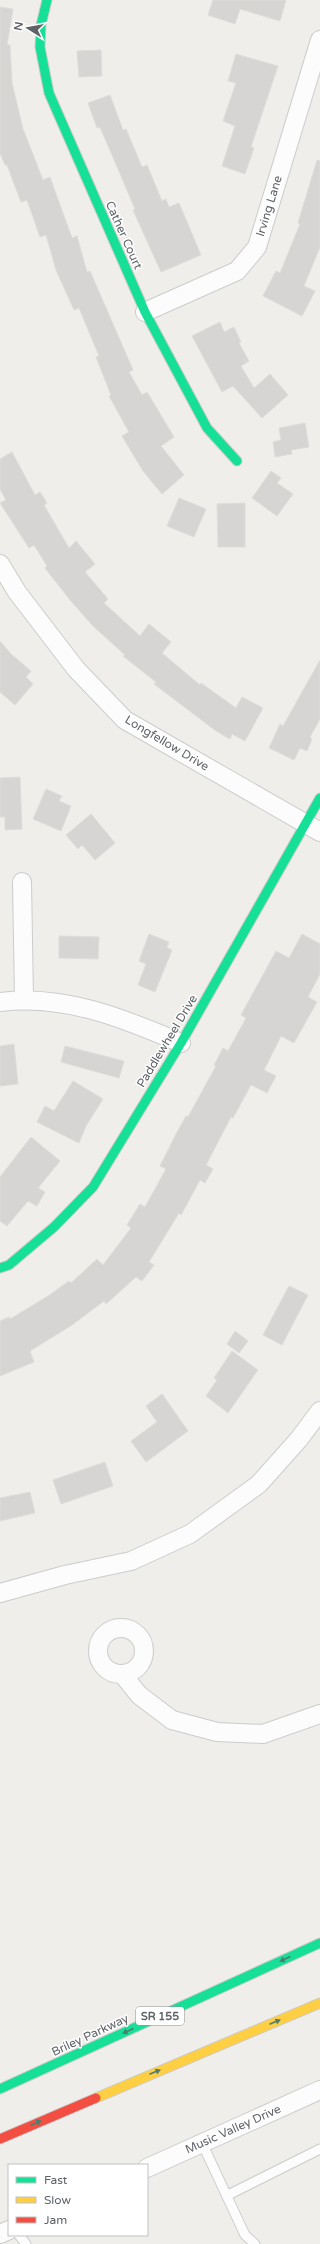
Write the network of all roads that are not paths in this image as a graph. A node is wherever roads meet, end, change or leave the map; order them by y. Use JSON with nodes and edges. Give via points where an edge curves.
{"nodes":[{"id":1,"x":47,"y":0,"type":"edge"},
{"id":2,"x":320,"y":40,"type":"edge"},
{"id":3,"x":145,"y":312,"type":"junction"},
{"id":4,"x":237,"y":461,"type":"dead end"},
{"id":5,"x":0,"y":564,"type":"edge"},
{"id":6,"x":320,"y":798,"type":"edge"},
{"id":7,"x":313,"y":828,"type":"edge"},
{"id":8,"x":22,"y":882,"type":"dead end"},
{"id":9,"x":24,"y":999,"type":"junction"},
{"id":10,"x":0,"y":1002,"type":"edge"},
{"id":11,"x":180,"y":1043,"type":"junction"},
{"id":12,"x":0,"y":1268,"type":"edge"},
{"id":13,"x":320,"y":1411,"type":"edge"},
{"id":14,"x":0,"y":1593,"type":"edge"},
{"id":15,"x":123,"y":1675,"type":"dead end"},
{"id":16,"x":320,"y":1714,"type":"edge"},
{"id":17,"x":320,"y":1943,"type":"edge"},
{"id":18,"x":320,"y":2003,"type":"edge"},
{"id":19,"x":0,"y":2089,"type":"edge"},
{"id":20,"x":320,"y":2090,"type":"edge"},
{"id":21,"x":0,"y":2139,"type":"edge"},
{"id":22,"x":202,"y":2143,"type":"junction"},
{"id":23,"x":320,"y":2149,"type":"edge"},
{"id":24,"x":148,"y":2168,"type":"edge"},
{"id":25,"x":228,"y":2195,"type":"junction"},
{"id":26,"x":20,"y":2236,"type":"edge"},
{"id":27,"x":26,"y":2244,"type":"edge"},
{"id":28,"x":255,"y":2244,"type":"edge"}],
"edges":[{"from":1,"to":3,"type":"main road","name":"Cather Court","via":[[40,24],[40,59],[49,93]]},
{"from":2,"to":3,"type":"street","name":"Irving Lane","via":[[257,246],[236,271]]},
{"from":3,"to":4,"type":"main road","name":"Cather Court","via":[[207,428]]},
{"from":5,"to":7,"type":"street","name":"Longfellow Drive","via":[[16,592],[76,669],[126,720]]},
{"from":6,"to":7,"type":"main road","name":"Paddlewheel Drive"},
{"from":7,"to":11,"type":"main road","name":"Paddlewheel Drive"},
{"from":8,"to":9,"type":"street"},
{"from":9,"to":10,"type":"street"},
{"from":9,"to":11,"type":"street","via":[[74,1004],[139,1025]]},
{"from":11,"to":12,"type":"main road","name":"Paddlewheel Drive","via":[[93,1187],[54,1227],[9,1265]]},
{"from":13,"to":14,"type":"street","via":[[259,1484],[190,1534],[131,1561],[65,1574]]},
{"from":15,"to":16,"type":"street","via":[[139,1694],[172,1720],[217,1732],[263,1734]]},
{"from":17,"to":19,"type":"main road","name":"Briley Parkway","number":"SR 155","one_way":true},
{"from":21,"to":18,"type":"main road","one_way":true},
{"from":20,"to":22,"type":"street","name":"Music Valley Drive"},
{"from":22,"to":24,"type":"street","name":"Music Valley Drive"},
{"from":22,"to":25,"type":"lane"},
{"from":23,"to":25,"type":"lane"},
{"from":25,"to":28,"type":"lane","via":[[245,2235]]},
{"from":26,"to":27,"type":"lane"}]}
